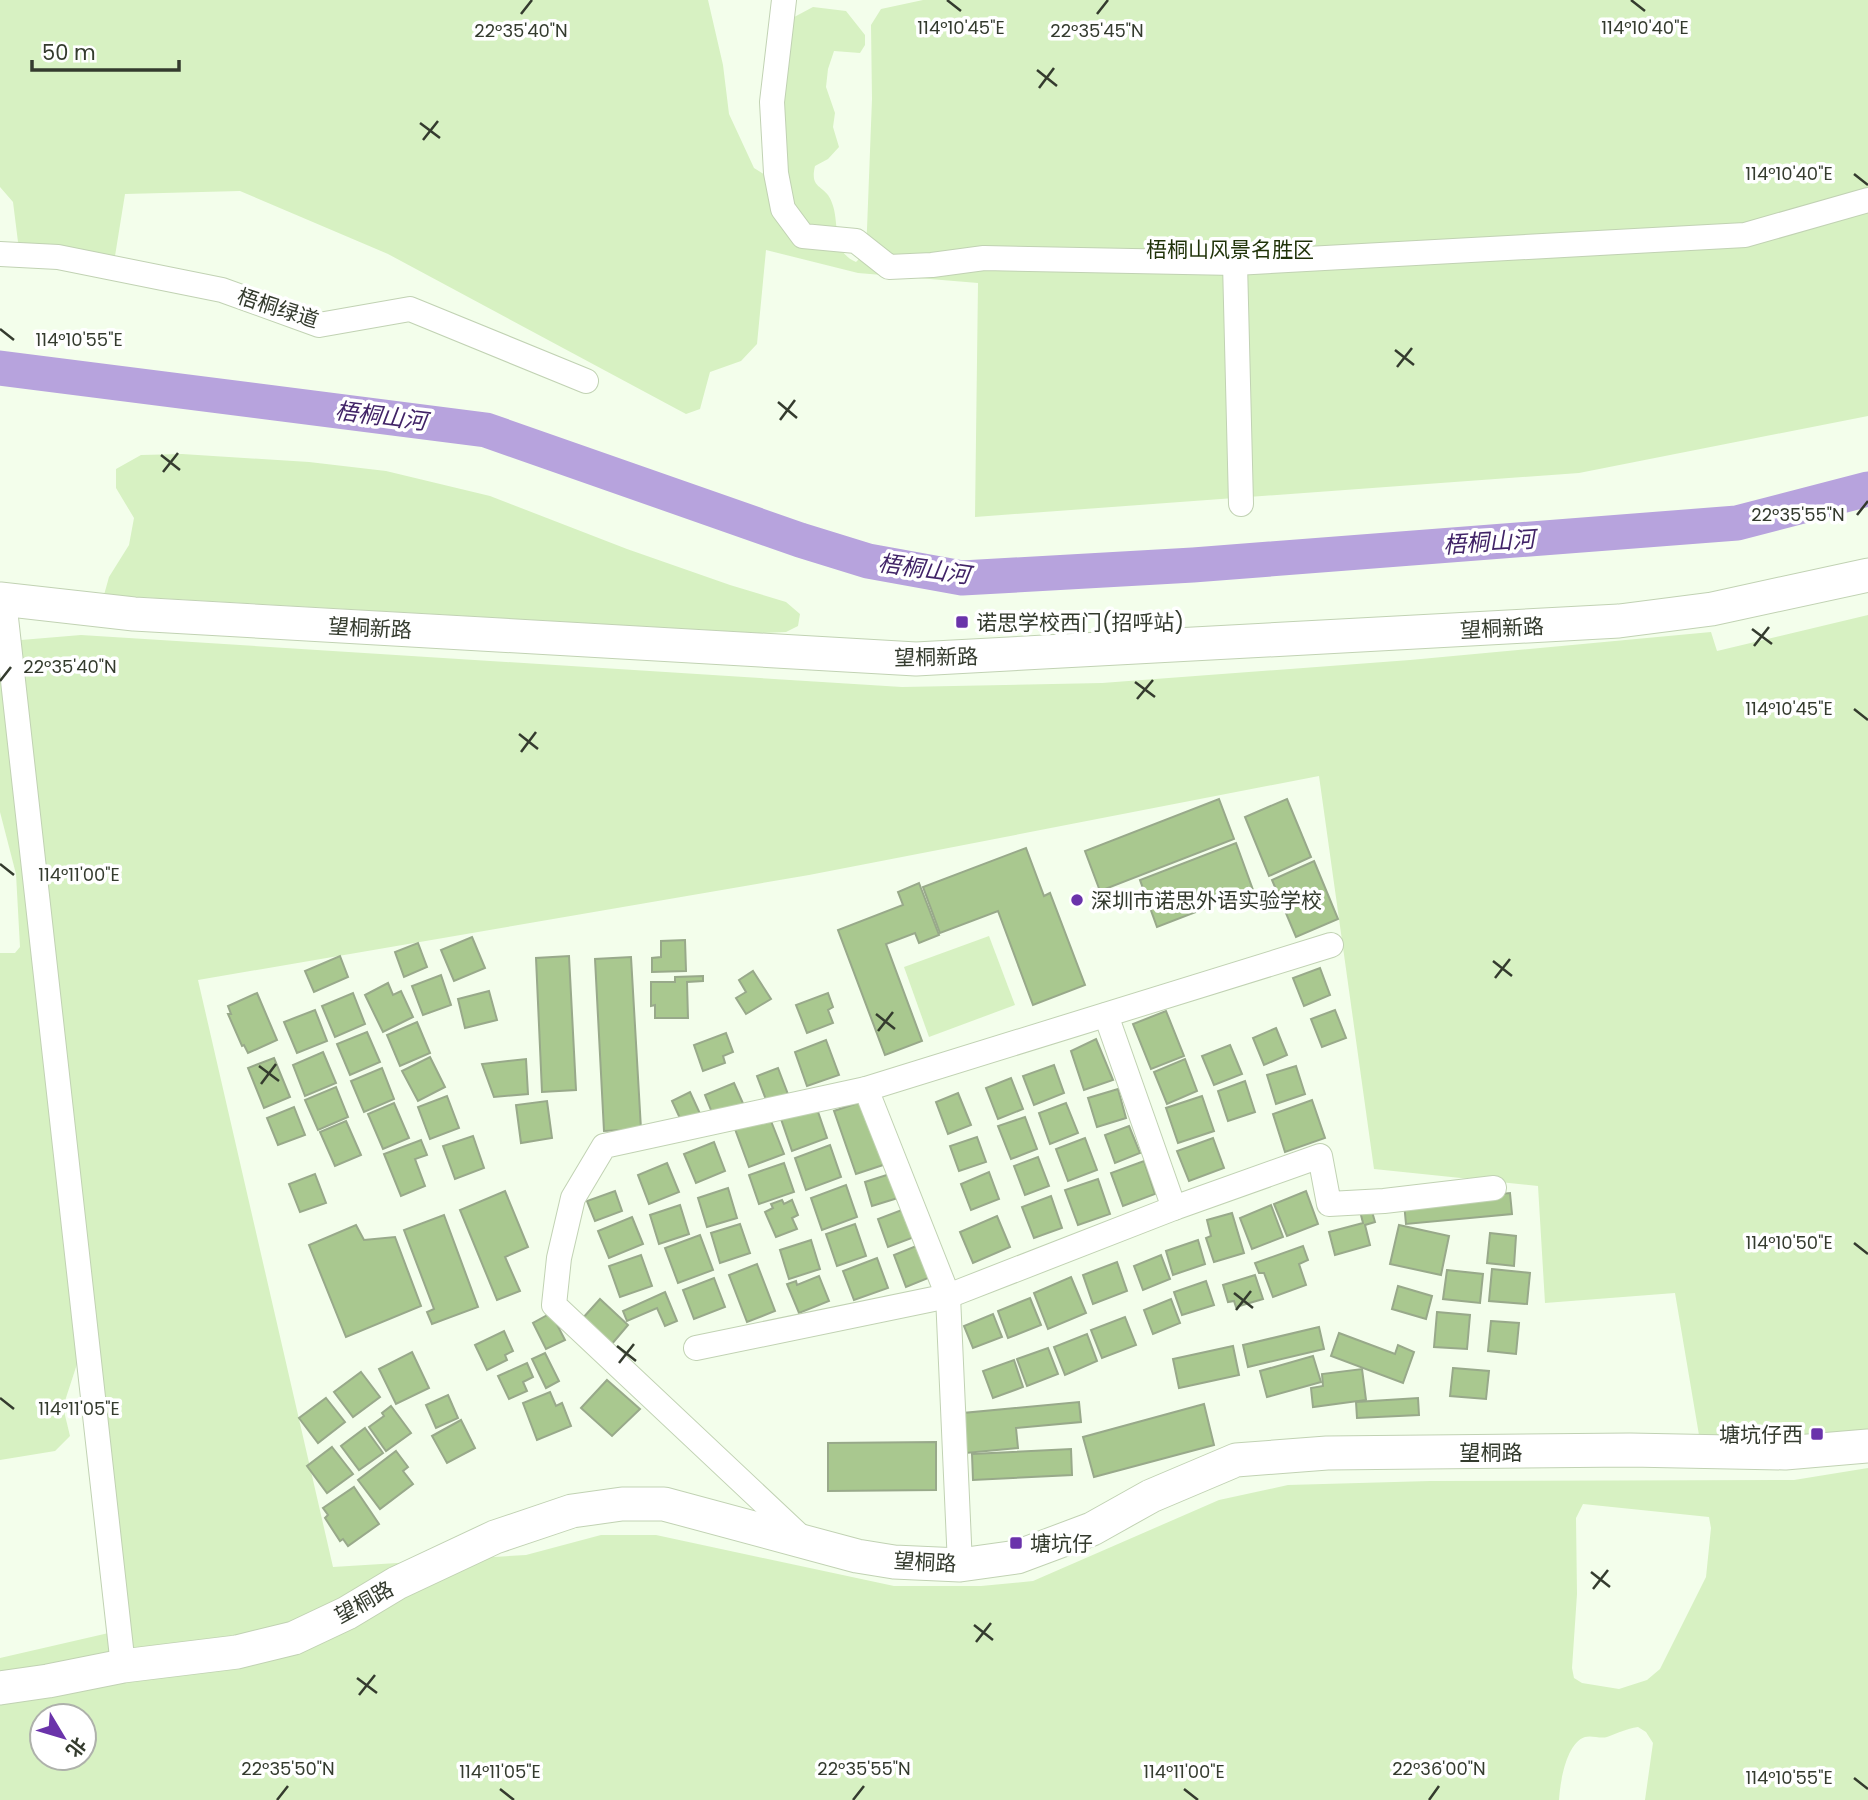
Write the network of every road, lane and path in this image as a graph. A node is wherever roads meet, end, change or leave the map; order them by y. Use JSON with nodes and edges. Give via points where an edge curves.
{"nodes":[{"id":1,"x":784,"y":0,"type":"edge"},
{"id":2,"x":1868,"y":200,"type":"edge"},
{"id":3,"x":0,"y":254,"type":"edge"},
{"id":4,"x":1235,"y":263,"type":"junction"},
{"id":5,"x":586,"y":381,"type":"dead end"},
{"id":6,"x":1241,"y":504,"type":"dead end"},
{"id":7,"x":1868,"y":575,"type":"edge"},
{"id":8,"x":2,"y":600,"type":"edge"},
{"id":9,"x":1331,"y":945,"type":"dead end"},
{"id":10,"x":1106,"y":1015,"type":"junction"},
{"id":11,"x":866,"y":1089,"type":"junction"},
{"id":12,"x":1494,"y":1188,"type":"dead end"},
{"id":13,"x":1174,"y":1208,"type":"junction"},
{"id":14,"x":948,"y":1296,"type":"junction"},
{"id":15,"x":696,"y":1348,"type":"dead end"},
{"id":16,"x":1868,"y":1446,"type":"edge"},
{"id":17,"x":809,"y":1545,"type":"junction"},
{"id":18,"x":960,"y":1565,"type":"junction"},
{"id":19,"x":122,"y":1666,"type":"junction"},
{"id":20,"x":0,"y":1688,"type":"edge"}],
"edges":[{"from":1,"to":4,"type":"street","via":[[772,102],[776,173],[783,209],[803,236],[856,241],[889,267],[984,258]]},
{"from":2,"to":4,"type":"street","via":[[1745,235]]},
{"from":3,"to":5,"type":"street","name":"梧桐绿道","via":[[58,257],[222,290],[319,325],[410,309]]},
{"from":4,"to":6,"type":"street"},
{"from":7,"to":8,"type":"main road","name":"望桐新路","via":[[1712,610],[1619,621],[916,659],[134,614]]},
{"from":8,"to":19,"type":"street"},
{"from":9,"to":10,"type":"street"},
{"from":10,"to":11,"type":"street"},
{"from":10,"to":13,"type":"street"},
{"from":11,"to":14,"type":"street"},
{"from":11,"to":17,"type":"street","via":[[604,1146],[573,1198],[559,1258],[554,1306]]},
{"from":12,"to":13,"type":"street","via":[[1329,1204],[1320,1156]]},
{"from":13,"to":14,"type":"street"},
{"from":14,"to":15,"type":"street"},
{"from":14,"to":18,"type":"street"},
{"from":16,"to":18,"type":"main road","name":"望桐路","via":[[1786,1453],[1327,1453],[1236,1461],[1151,1496],[1092,1529],[1017,1557]]},
{"from":17,"to":18,"type":"main road","name":"望桐路","via":[[894,1562]]},
{"from":17,"to":19,"type":"main road","name":"望桐路","via":[[664,1504],[572,1511],[495,1537],[294,1638],[237,1652]]},
{"from":19,"to":20,"type":"main road","name":"望桐路"}]}
